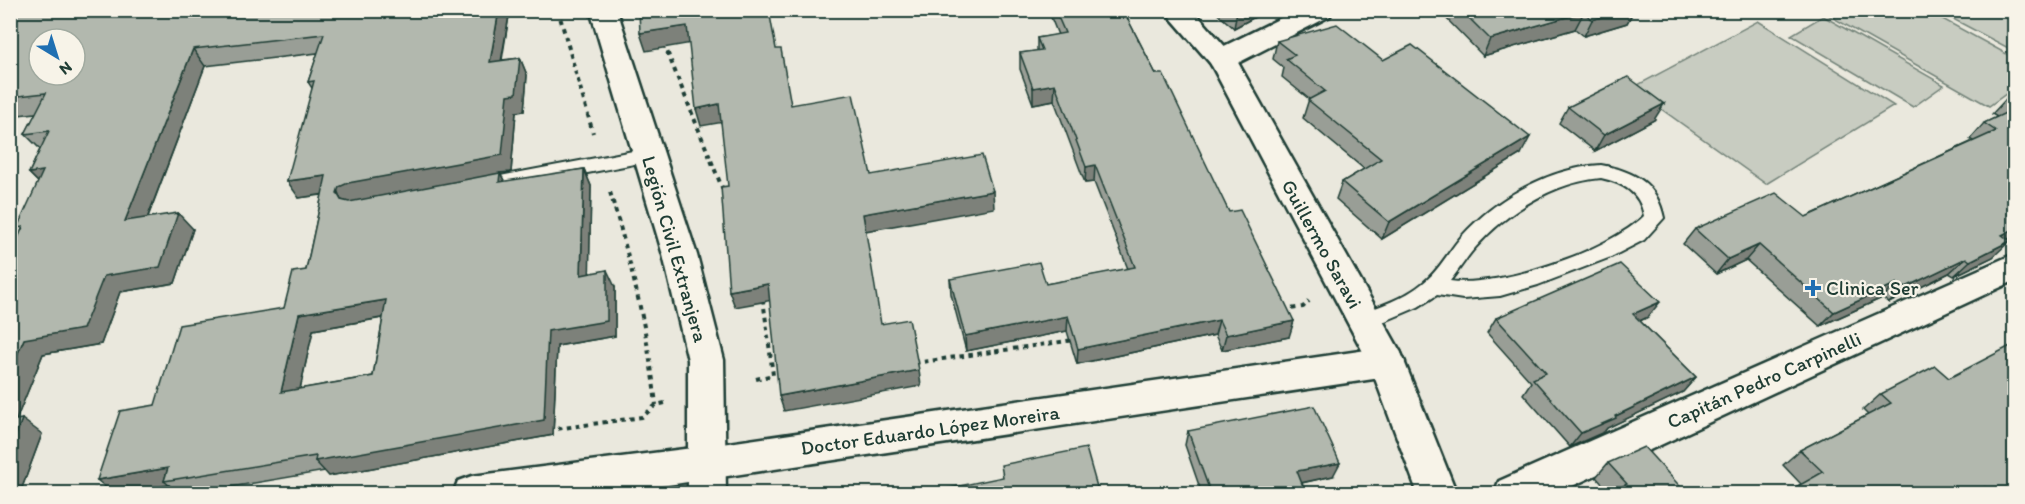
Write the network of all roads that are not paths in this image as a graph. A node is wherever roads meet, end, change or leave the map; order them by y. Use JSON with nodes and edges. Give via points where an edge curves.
{"nodes":[{"id":1,"x":603,"y":10,"type":"edge"},
{"id":2,"x":1177,"y":10,"type":"edge"},
{"id":3,"x":1320,"y":10,"type":"edge"},
{"id":4,"x":1222,"y":59,"type":"junction"},
{"id":5,"x":649,"y":155,"type":"junction"},
{"id":6,"x":476,"y":187,"type":"edge"},
{"id":7,"x":2014,"y":267,"type":"edge"},
{"id":8,"x":1434,"y":287,"type":"junction"},
{"id":9,"x":1364,"y":321,"type":"junction"},
{"id":10,"x":1387,"y":362,"type":"junction"},
{"id":11,"x":708,"y":478,"type":"edge"},
{"id":12,"x":472,"y":494,"type":"edge"},
{"id":13,"x":1438,"y":494,"type":"edge"},
{"id":14,"x":1513,"y":494,"type":"edge"}],
"edges":[{"from":1,"to":5,"type":"street","name":"Legión Civil Extranjera"},
{"from":2,"to":4,"type":"street","name":"Guillermo Saravi"},
{"from":3,"to":4,"type":"street"},
{"from":4,"to":9,"type":"street","name":"Guillermo Saravi"},
{"from":5,"to":6,"type":"lane"},
{"from":5,"to":11,"type":"street","name":"Legión Civil Extranjera","via":[[680,255],[706,360]]},
{"from":7,"to":14,"type":"street","name":"Capitán Pedro Carpinelli"},
{"from":8,"to":8,"type":"lane","via":[[1464,291],[1500,288],[1604,252],[1637,235],[1654,218],[1652,203],[1629,179],[1610,171],[1584,171],[1557,180],[1520,200],[1474,236]]},
{"from":8,"to":9,"type":"lane"},
{"from":9,"to":10,"type":"street","name":"Guillermo Saravi"},
{"from":10,"to":11,"type":"street","name":"Doctor Eduardo López Moreira"},
{"from":10,"to":13,"type":"street","name":"Guillermo Saravi"},
{"from":11,"to":12,"type":"street","name":"Doctor Eduardo López Moreira"}]}
